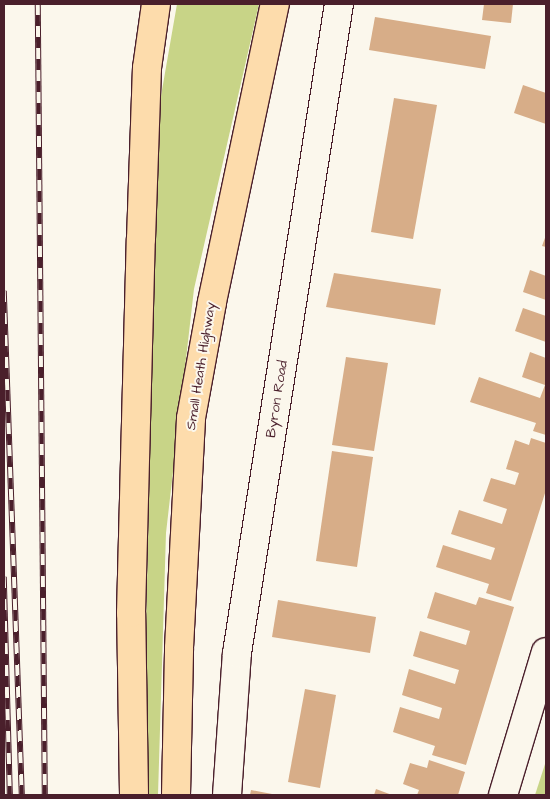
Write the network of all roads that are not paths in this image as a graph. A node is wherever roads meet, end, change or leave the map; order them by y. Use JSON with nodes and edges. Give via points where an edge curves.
{"nodes":[{"id":1,"x":156,"y":4,"type":"edge"},
{"id":2,"x":275,"y":4,"type":"edge"},
{"id":3,"x":339,"y":4,"type":"edge"},
{"id":4,"x":546,"y":652,"type":"edge"},
{"id":5,"x":134,"y":795,"type":"edge"},
{"id":6,"x":176,"y":795,"type":"edge"},
{"id":7,"x":226,"y":795,"type":"edge"},
{"id":8,"x":503,"y":795,"type":"edge"}],
"edges":[{"from":1,"to":5,"type":"highway","via":[[147,68],[140,239],[131,612]]},
{"from":2,"to":6,"type":"highway","name":"Small Heath Highway","via":[[191,418],[179,648]]},
{"from":3,"to":7,"type":"street","name":"Byron Road","via":[[236,653]]},
{"from":4,"to":8,"type":"street"}]}
